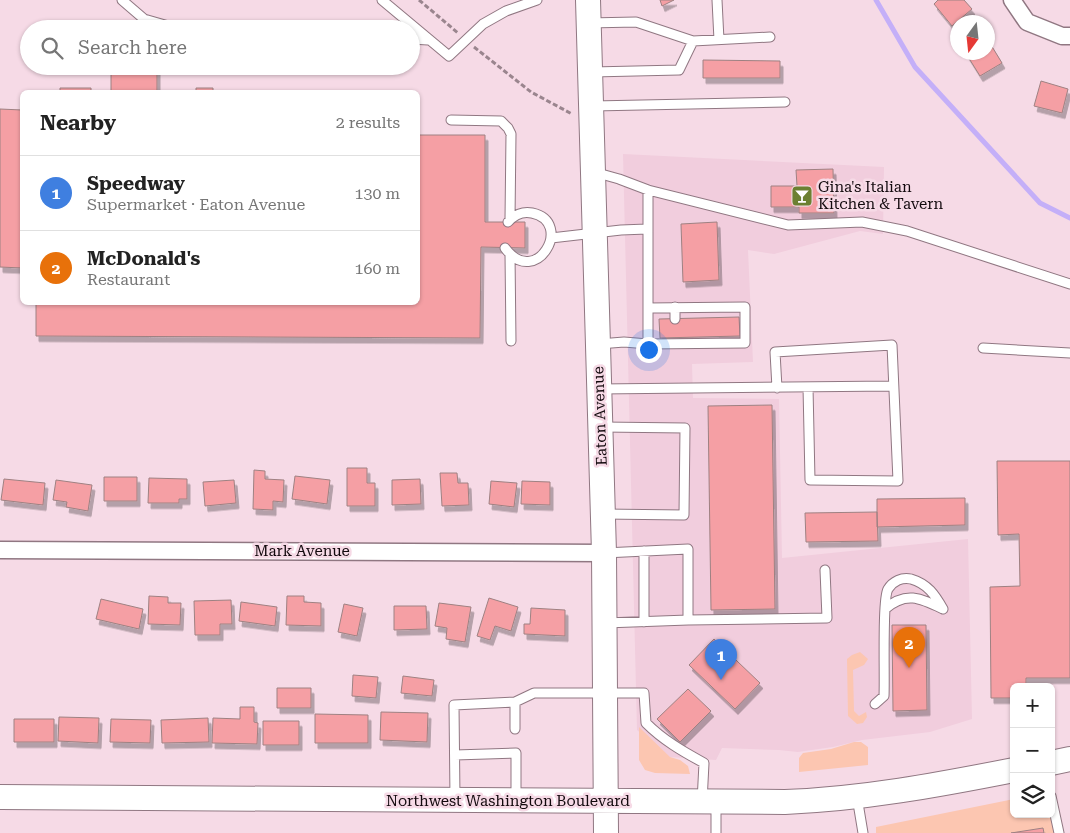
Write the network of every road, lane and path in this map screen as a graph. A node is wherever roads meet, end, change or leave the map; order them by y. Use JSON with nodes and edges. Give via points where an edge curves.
{"nodes":[{"id":1,"x":122,"y":0,"type":"edge"},
{"id":2,"x":382,"y":0,"type":"edge"},
{"id":3,"x":419,"y":0,"type":"edge"},
{"id":4,"x":537,"y":0,"type":"edge"},
{"id":5,"x":717,"y":0,"type":"edge"},
{"id":6,"x":1012,"y":0,"type":"edge"},
{"id":7,"x":588,"y":11,"type":"edge"},
{"id":8,"x":148,"y":20,"type":"edge"},
{"id":9,"x":405,"y":20,"type":"edge"},
{"id":10,"x":420,"y":33,"type":"edge"},
{"id":11,"x":1066,"y":36,"type":"edge"},
{"id":12,"x":770,"y":37,"type":"dead end"},
{"id":13,"x":420,"y":40,"type":"edge"},
{"id":14,"x":428,"y":40,"type":"junction"},
{"id":15,"x":466,"y":40,"type":"junction"},
{"id":16,"x":719,"y":40,"type":"junction"},
{"id":17,"x":694,"y":41,"type":"junction"},
{"id":18,"x":589,"y":72,"type":"junction"},
{"id":19,"x":785,"y":102,"type":"dead end"},
{"id":20,"x":590,"y":114,"type":"junction"},
{"id":21,"x":450,"y":120,"type":"dead end"},
{"id":22,"x":592,"y":172,"type":"junction"},
{"id":23,"x":648,"y":190,"type":"junction"},
{"id":24,"x":648,"y":229,"type":"junction"},
{"id":25,"x":594,"y":233,"type":"junction"},
{"id":26,"x":551,"y":238,"type":"junction"},
{"id":27,"x":1070,"y":284,"type":"edge"},
{"id":28,"x":675,"y":307,"type":"junction"},
{"id":29,"x":700,"y":307,"type":"junction"},
{"id":30,"x":718,"y":307,"type":"junction"},
{"id":31,"x":648,"y":308,"type":"junction"},
{"id":32,"x":719,"y":317,"type":"dead end"},
{"id":33,"x":700,"y":318,"type":"dead end"},
{"id":34,"x":675,"y":319,"type":"dead end"},
{"id":35,"x":511,"y":341,"type":"dead end"},
{"id":36,"x":597,"y":344,"type":"junction"},
{"id":37,"x":648,"y":344,"type":"junction"},
{"id":38,"x":983,"y":348,"type":"dead end"},
{"id":39,"x":1070,"y":353,"type":"edge"},
{"id":40,"x":893,"y":386,"type":"junction"},
{"id":41,"x":808,"y":387,"type":"junction"},
{"id":42,"x":777,"y":388,"type":"junction"},
{"id":43,"x":599,"y":389,"type":"junction"},
{"id":44,"x":600,"y":427,"type":"junction"},
{"id":45,"x":603,"y":514,"type":"junction"},
{"id":46,"x":0,"y":550,"type":"edge"},
{"id":47,"x":644,"y":551,"type":"junction"},
{"id":48,"x":604,"y":553,"type":"junction"},
{"id":49,"x":825,"y":570,"type":"dead end"},
{"id":50,"x":885,"y":609,"type":"junction"},
{"id":51,"x":688,"y":620,"type":"junction"},
{"id":52,"x":644,"y":622,"type":"junction"},
{"id":53,"x":605,"y":623,"type":"junction"},
{"id":54,"x":605,"y":694,"type":"junction"},
{"id":55,"x":515,"y":702,"type":"junction"},
{"id":56,"x":874,"y":704,"type":"dead end"},
{"id":57,"x":515,"y":729,"type":"dead end"},
{"id":58,"x":455,"y":755,"type":"junction"},
{"id":59,"x":1070,"y":759,"type":"edge"},
{"id":60,"x":1055,"y":762,"type":"edge"},
{"id":61,"x":1010,"y":771,"type":"edge"},
{"id":62,"x":0,"y":797,"type":"edge"},
{"id":63,"x":857,"y":797,"type":"junction"},
{"id":64,"x":455,"y":801,"type":"junction"},
{"id":65,"x":516,"y":801,"type":"junction"},
{"id":66,"x":605,"y":802,"type":"junction"},
{"id":67,"x":709,"y":802,"type":"junction"},
{"id":68,"x":1055,"y":814,"type":"edge"},
{"id":69,"x":606,"y":833,"type":"edge"},
{"id":70,"x":716,"y":833,"type":"edge"},
{"id":71,"x":863,"y":833,"type":"edge"},
{"id":72,"x":1059,"y":833,"type":"edge"}],
"edges":[{"from":1,"to":8,"type":"lane"},
{"from":2,"to":9,"type":"lane"},
{"from":3,"to":15,"type":"path"},
{"from":4,"to":15,"type":"lane","via":[[482,24]]},
{"from":5,"to":16,"type":"lane"},
{"from":6,"to":11,"type":"street","via":[[1027,22]]},
{"from":7,"to":17,"type":"lane"},
{"from":7,"to":18,"type":"main road","name":"Eaton Avenue"},
{"from":10,"to":14,"type":"lane"},
{"from":12,"to":16,"type":"lane"},
{"from":13,"to":14,"type":"lane"},
{"from":14,"to":15,"type":"lane","via":[[449,56]]},
{"from":15,"to":20,"type":"path","via":[[531,92],[563,110]]},
{"from":16,"to":17,"type":"lane"},
{"from":17,"to":18,"type":"lane","via":[[679,70]]},
{"from":18,"to":20,"type":"main road","name":"Eaton Avenue"},
{"from":19,"to":20,"type":"lane"},
{"from":20,"to":22,"type":"main road","name":"Eaton Avenue"},
{"from":21,"to":26,"type":"lane","via":[[501,121],[508,128],[511,134],[509,221],[525,213],[541,217],[550,230]]},
{"from":22,"to":23,"type":"lane"},
{"from":22,"to":25,"type":"main road","name":"Eaton Avenue"},
{"from":23,"to":24,"type":"lane"},
{"from":23,"to":27,"type":"lane","via":[[788,225],[862,222],[907,231]]},
{"from":24,"to":25,"type":"lane"},
{"from":24,"to":31,"type":"lane"},
{"from":25,"to":26,"type":"lane"},
{"from":25,"to":36,"type":"main road","name":"Eaton Avenue"},
{"from":26,"to":35,"type":"lane","via":[[546,252],[532,260],[517,259],[508,251]]},
{"from":28,"to":29,"type":"lane"},
{"from":28,"to":31,"type":"lane"},
{"from":28,"to":34,"type":"lane"},
{"from":29,"to":30,"type":"lane"},
{"from":29,"to":33,"type":"lane"},
{"from":30,"to":32,"type":"lane"},
{"from":30,"to":37,"type":"lane","via":[[745,306],[745,343],[700,340]]},
{"from":31,"to":37,"type":"lane"},
{"from":36,"to":37,"type":"lane"},
{"from":36,"to":43,"type":"main road","name":"Eaton Avenue"},
{"from":38,"to":39,"type":"lane"},
{"from":40,"to":41,"type":"lane"},
{"from":40,"to":41,"type":"lane","via":[[898,482],[810,480]]},
{"from":40,"to":42,"type":"lane","via":[[892,345],[775,352]]},
{"from":41,"to":42,"type":"lane"},
{"from":42,"to":43,"type":"lane"},
{"from":43,"to":44,"type":"main road","name":"Eaton Avenue"},
{"from":44,"to":45,"type":"main road","name":"Eaton Avenue"},
{"from":44,"to":45,"type":"lane","via":[[684,428],[684,515]]},
{"from":45,"to":48,"type":"main road","name":"Eaton Avenue"},
{"from":46,"to":48,"type":"street","name":"Mark Avenue"},
{"from":47,"to":48,"type":"lane"},
{"from":47,"to":51,"type":"lane","via":[[688,549]]},
{"from":47,"to":52,"type":"lane"},
{"from":48,"to":53,"type":"main road","name":"Eaton Avenue"},
{"from":49,"to":51,"type":"lane","via":[[827,618]]},
{"from":50,"to":50,"type":"lane","via":[[887,590],[905,578],[920,582],[932,591],[943,609],[911,598],[895,601]]},
{"from":50,"to":56,"type":"lane","via":[[884,696]]},
{"from":51,"to":52,"type":"lane"},
{"from":52,"to":53,"type":"lane"},
{"from":53,"to":54,"type":"main road","name":"Eaton Avenue"},
{"from":54,"to":55,"type":"lane","via":[[534,693]]},
{"from":54,"to":66,"type":"main road","name":"Eaton Avenue"},
{"from":54,"to":67,"type":"lane","via":[[644,693],[646,722],[661,738],[704,763]]},
{"from":55,"to":57,"type":"lane"},
{"from":55,"to":58,"type":"lane","via":[[454,705]]},
{"from":58,"to":64,"type":"lane"},
{"from":58,"to":65,"type":"lane","via":[[516,749]]},
{"from":59,"to":60,"type":"main road"},
{"from":61,"to":63,"type":"main road","name":"Northwest Washington Boulevard"},
{"from":62,"to":64,"type":"main road","name":"Northwest Washington Boulevard"},
{"from":63,"to":67,"type":"main road","name":"Northwest Washington Boulevard","via":[[785,802]]},
{"from":63,"to":71,"type":"lane"},
{"from":64,"to":65,"type":"main road","name":"Northwest Washington Boulevard"},
{"from":65,"to":66,"type":"main road","name":"Northwest Washington Boulevard"},
{"from":66,"to":67,"type":"main road","name":"Northwest Washington Boulevard"},
{"from":66,"to":69,"type":"main road","name":"Eaton Avenue"},
{"from":67,"to":70,"type":"lane"},
{"from":68,"to":72,"type":"lane"}]}
